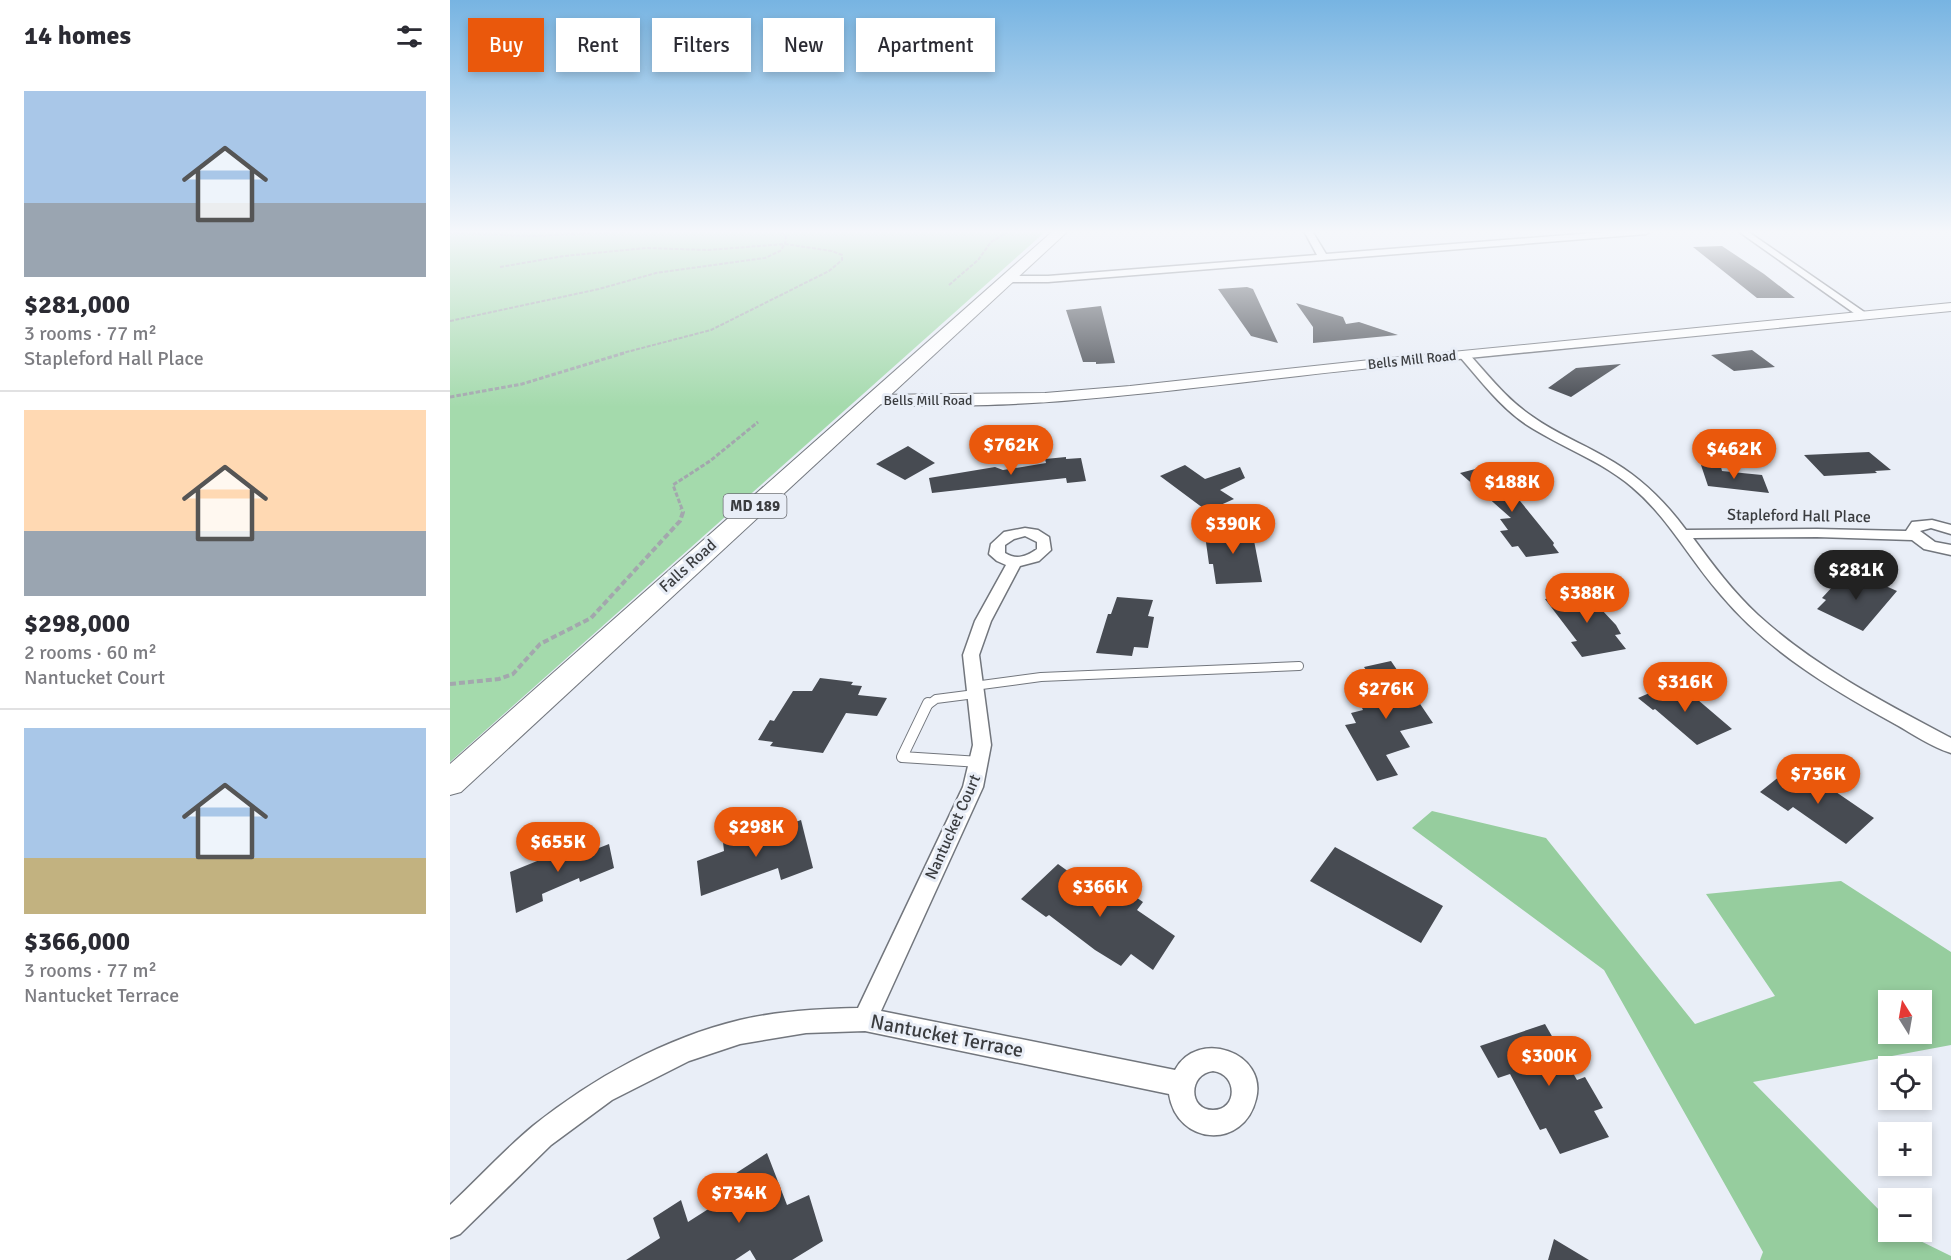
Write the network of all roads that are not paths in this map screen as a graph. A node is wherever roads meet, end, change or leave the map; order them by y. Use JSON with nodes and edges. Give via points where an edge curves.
{"nodes":[{"id":1,"x":994,"y":290,"type":"edge"},
{"id":2,"x":1827,"y":290,"type":"edge"},
{"id":3,"x":1951,"y":307,"type":"edge"},
{"id":4,"x":1865,"y":316,"type":"junction"},
{"id":5,"x":1464,"y":355,"type":"junction"},
{"id":6,"x":872,"y":400,"type":"junction"},
{"id":7,"x":1951,"y":530,"type":"edge"},
{"id":8,"x":1682,"y":534,"type":"junction"},
{"id":9,"x":1915,"y":536,"type":"junction"},
{"id":10,"x":1951,"y":550,"type":"edge"},
{"id":11,"x":1016,"y":562,"type":"dead end"},
{"id":12,"x":1299,"y":666,"type":"dead end"},
{"id":13,"x":974,"y":690,"type":"junction"},
{"id":14,"x":1951,"y":746,"type":"edge"},
{"id":15,"x":980,"y":762,"type":"junction"},
{"id":16,"x":450,"y":783,"type":"edge"},
{"id":17,"x":866,"y":1019,"type":"junction"},
{"id":18,"x":1182,"y":1084,"type":"dead end"},
{"id":19,"x":450,"y":1224,"type":"edge"}],
"edges":[{"from":1,"to":6,"type":"main road","name":"Falls Road","number":"MD 189"},
{"from":2,"to":4,"type":"street"},
{"from":3,"to":4,"type":"street","name":"Bells Mill Road"},
{"from":4,"to":5,"type":"street","name":"Bells Mill Road"},
{"from":5,"to":6,"type":"street","name":"Bells Mill Road","via":[[1045,398]]},
{"from":5,"to":8,"type":"street","via":[[1516,411],[1624,474],[1663,509]]},
{"from":6,"to":16,"type":"main road","name":"Falls Road","number":"MD 189"},
{"from":7,"to":9,"type":"street","name":"Stapleford Hall Place","via":[[1924,524],[1914,528]]},
{"from":8,"to":9,"type":"street","name":"Stapleford Hall Place"},
{"from":8,"to":14,"type":"street","via":[[1727,593],[1788,650],[1832,680]]},
{"from":9,"to":10,"type":"street","name":"Stapleford Hall Place","via":[[1929,546]]},
{"from":11,"to":13,"type":"street","name":"Nantucket Court","via":[[976,636],[971,655]]},
{"from":12,"to":13,"type":"lane","via":[[1041,677]]},
{"from":13,"to":15,"type":"street","name":"Nantucket Court","via":[[982,745]]},
{"from":13,"to":15,"type":"lane","via":[[929,702],[902,757]]},
{"from":15,"to":17,"type":"street","name":"Nantucket Court","via":[[973,787]]},
{"from":17,"to":18,"type":"street","name":"Nantucket Terrace"},
{"from":17,"to":19,"type":"street","name":"Nantucket Terrace","via":[[806,1021],[740,1032],[684,1050],[643,1070],[603,1091],[557,1123]]}]}
